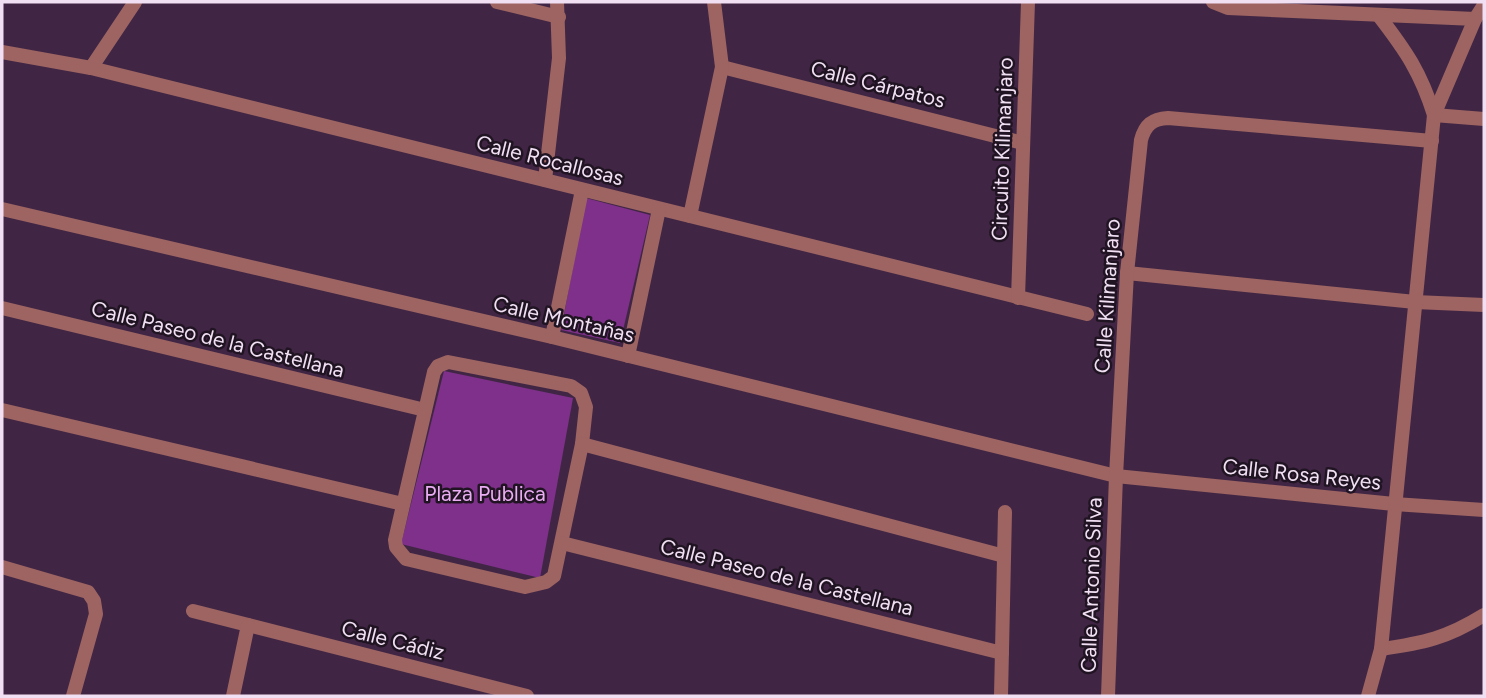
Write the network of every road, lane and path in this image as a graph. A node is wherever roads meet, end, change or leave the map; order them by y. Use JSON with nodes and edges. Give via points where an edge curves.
{"nodes":[{"id":1,"x":135,"y":2,"type":"edge"},
{"id":2,"x":497,"y":2,"type":"edge"},
{"id":3,"x":714,"y":2,"type":"edge"},
{"id":4,"x":1028,"y":2,"type":"edge"},
{"id":5,"x":1213,"y":2,"type":"edge"},
{"id":6,"x":1484,"y":5,"type":"edge"},
{"id":7,"x":558,"y":9,"type":"edge"},
{"id":8,"x":1378,"y":16,"type":"junction"},
{"id":9,"x":1475,"y":19,"type":"junction"},
{"id":10,"x":2,"y":52,"type":"edge"},
{"id":11,"x":722,"y":66,"type":"junction"},
{"id":12,"x":91,"y":68,"type":"junction"},
{"id":13,"x":1434,"y":115,"type":"junction"},
{"id":14,"x":1484,"y":120,"type":"edge"},
{"id":15,"x":1432,"y":141,"type":"junction"},
{"id":16,"x":1023,"y":143,"type":"junction"},
{"id":17,"x":545,"y":180,"type":"junction"},
{"id":18,"x":582,"y":190,"type":"junction"},
{"id":19,"x":2,"y":209,"type":"edge"},
{"id":20,"x":659,"y":209,"type":"junction"},
{"id":21,"x":690,"y":216,"type":"junction"},
{"id":22,"x":1127,"y":273,"type":"junction"},
{"id":23,"x":1018,"y":298,"type":"junction"},
{"id":24,"x":1415,"y":302,"type":"junction"},
{"id":25,"x":1484,"y":305,"type":"edge"},
{"id":26,"x":2,"y":308,"type":"edge"},
{"id":27,"x":1087,"y":314,"type":"dead end"},
{"id":28,"x":552,"y":337,"type":"junction"},
{"id":29,"x":628,"y":356,"type":"junction"},
{"id":30,"x":2,"y":410,"type":"edge"},
{"id":31,"x":425,"y":410,"type":"junction"},
{"id":32,"x":582,"y":444,"type":"junction"},
{"id":33,"x":1116,"y":476,"type":"junction"},
{"id":34,"x":403,"y":504,"type":"junction"},
{"id":35,"x":1394,"y":504,"type":"junction"},
{"id":36,"x":1484,"y":510,"type":"edge"},
{"id":37,"x":1005,"y":512,"type":"dead end"},
{"id":38,"x":562,"y":543,"type":"junction"},
{"id":39,"x":1004,"y":556,"type":"junction"},
{"id":40,"x":2,"y":567,"type":"edge"},
{"id":41,"x":193,"y":611,"type":"dead end"},
{"id":42,"x":1484,"y":615,"type":"edge"},
{"id":43,"x":248,"y":625,"type":"junction"},
{"id":44,"x":1381,"y":649,"type":"junction"},
{"id":45,"x":1002,"y":653,"type":"junction"},
{"id":46,"x":73,"y":696,"type":"edge"},
{"id":47,"x":233,"y":696,"type":"edge"},
{"id":48,"x":527,"y":696,"type":"edge"},
{"id":49,"x":1001,"y":696,"type":"edge"},
{"id":50,"x":1108,"y":696,"type":"edge"},
{"id":51,"x":1368,"y":696,"type":"edge"}],
"edges":[{"from":1,"to":12,"type":"street"},
{"from":2,"to":7,"type":"street"},
{"from":3,"to":11,"type":"street"},
{"from":4,"to":16,"type":"street","name":"Circuito Kilimanjaro"},
{"from":5,"to":8,"type":"street","via":[[1228,8]]},
{"from":6,"to":9,"type":"street"},
{"from":7,"to":17,"type":"street","via":[[559,58]]},
{"from":8,"to":9,"type":"street"},
{"from":8,"to":13,"type":"street","via":[[1408,53]]},
{"from":9,"to":13,"type":"street"},
{"from":10,"to":12,"type":"street","name":"Calle Rocallosas"},
{"from":11,"to":16,"type":"street","name":"Calle Cárpatos"},
{"from":11,"to":21,"type":"street"},
{"from":12,"to":17,"type":"street","name":"Calle Rocallosas"},
{"from":13,"to":14,"type":"street"},
{"from":13,"to":15,"type":"street"},
{"from":15,"to":22,"type":"street","name":"Calle Kilimanjaro","via":[[1168,118],[1150,123],[1141,140]]},
{"from":15,"to":24,"type":"street"},
{"from":16,"to":23,"type":"street","name":"Circuito Kilimanjaro"},
{"from":17,"to":18,"type":"street","name":"Calle Rocallosas"},
{"from":18,"to":20,"type":"street","name":"Calle Rocallosas"},
{"from":18,"to":28,"type":"street"},
{"from":19,"to":28,"type":"street","name":"Calle Montañas"},
{"from":20,"to":21,"type":"street","name":"Calle Rocallosas"},
{"from":20,"to":29,"type":"street"},
{"from":21,"to":23,"type":"street","name":"Calle Rocallosas"},
{"from":22,"to":24,"type":"street"},
{"from":22,"to":33,"type":"street","name":"Calle Kilimanjaro"},
{"from":23,"to":27,"type":"street","name":"Calle Rocallosas"},
{"from":24,"to":25,"type":"street"},
{"from":24,"to":35,"type":"street"},
{"from":26,"to":31,"type":"street","name":"Calle Paseo de la Castellana"},
{"from":28,"to":29,"type":"street","name":"Calle Montañas"},
{"from":29,"to":33,"type":"street","name":"Calle Montañas"},
{"from":30,"to":34,"type":"street"},
{"from":31,"to":32,"type":"street","via":[[434,372],[447,362],[571,386],[581,393],[586,407]]},
{"from":31,"to":34,"type":"street"},
{"from":32,"to":38,"type":"street"},
{"from":32,"to":39,"type":"street"},
{"from":33,"to":35,"type":"street","name":"Calle Rosa Reyes"},
{"from":33,"to":50,"type":"street","name":"Calle Antonio Silva"},
{"from":34,"to":38,"type":"street","via":[[395,540],[406,559],[525,587],[554,576]]},
{"from":35,"to":36,"type":"street","name":"Calle Rosa Reyes"},
{"from":35,"to":44,"type":"street"},
{"from":37,"to":39,"type":"street"},
{"from":38,"to":45,"type":"street","name":"Calle Paseo de la Castellana"},
{"from":39,"to":45,"type":"street"},
{"from":40,"to":46,"type":"street","via":[[88,592],[94,601],[96,614]]},
{"from":41,"to":43,"type":"street","name":"Calle Cádiz"},
{"from":42,"to":44,"type":"street","via":[[1459,631],[1423,643]]},
{"from":43,"to":47,"type":"street"},
{"from":43,"to":48,"type":"street","name":"Calle Cádiz"},
{"from":44,"to":51,"type":"street"},
{"from":45,"to":49,"type":"street"}]}
